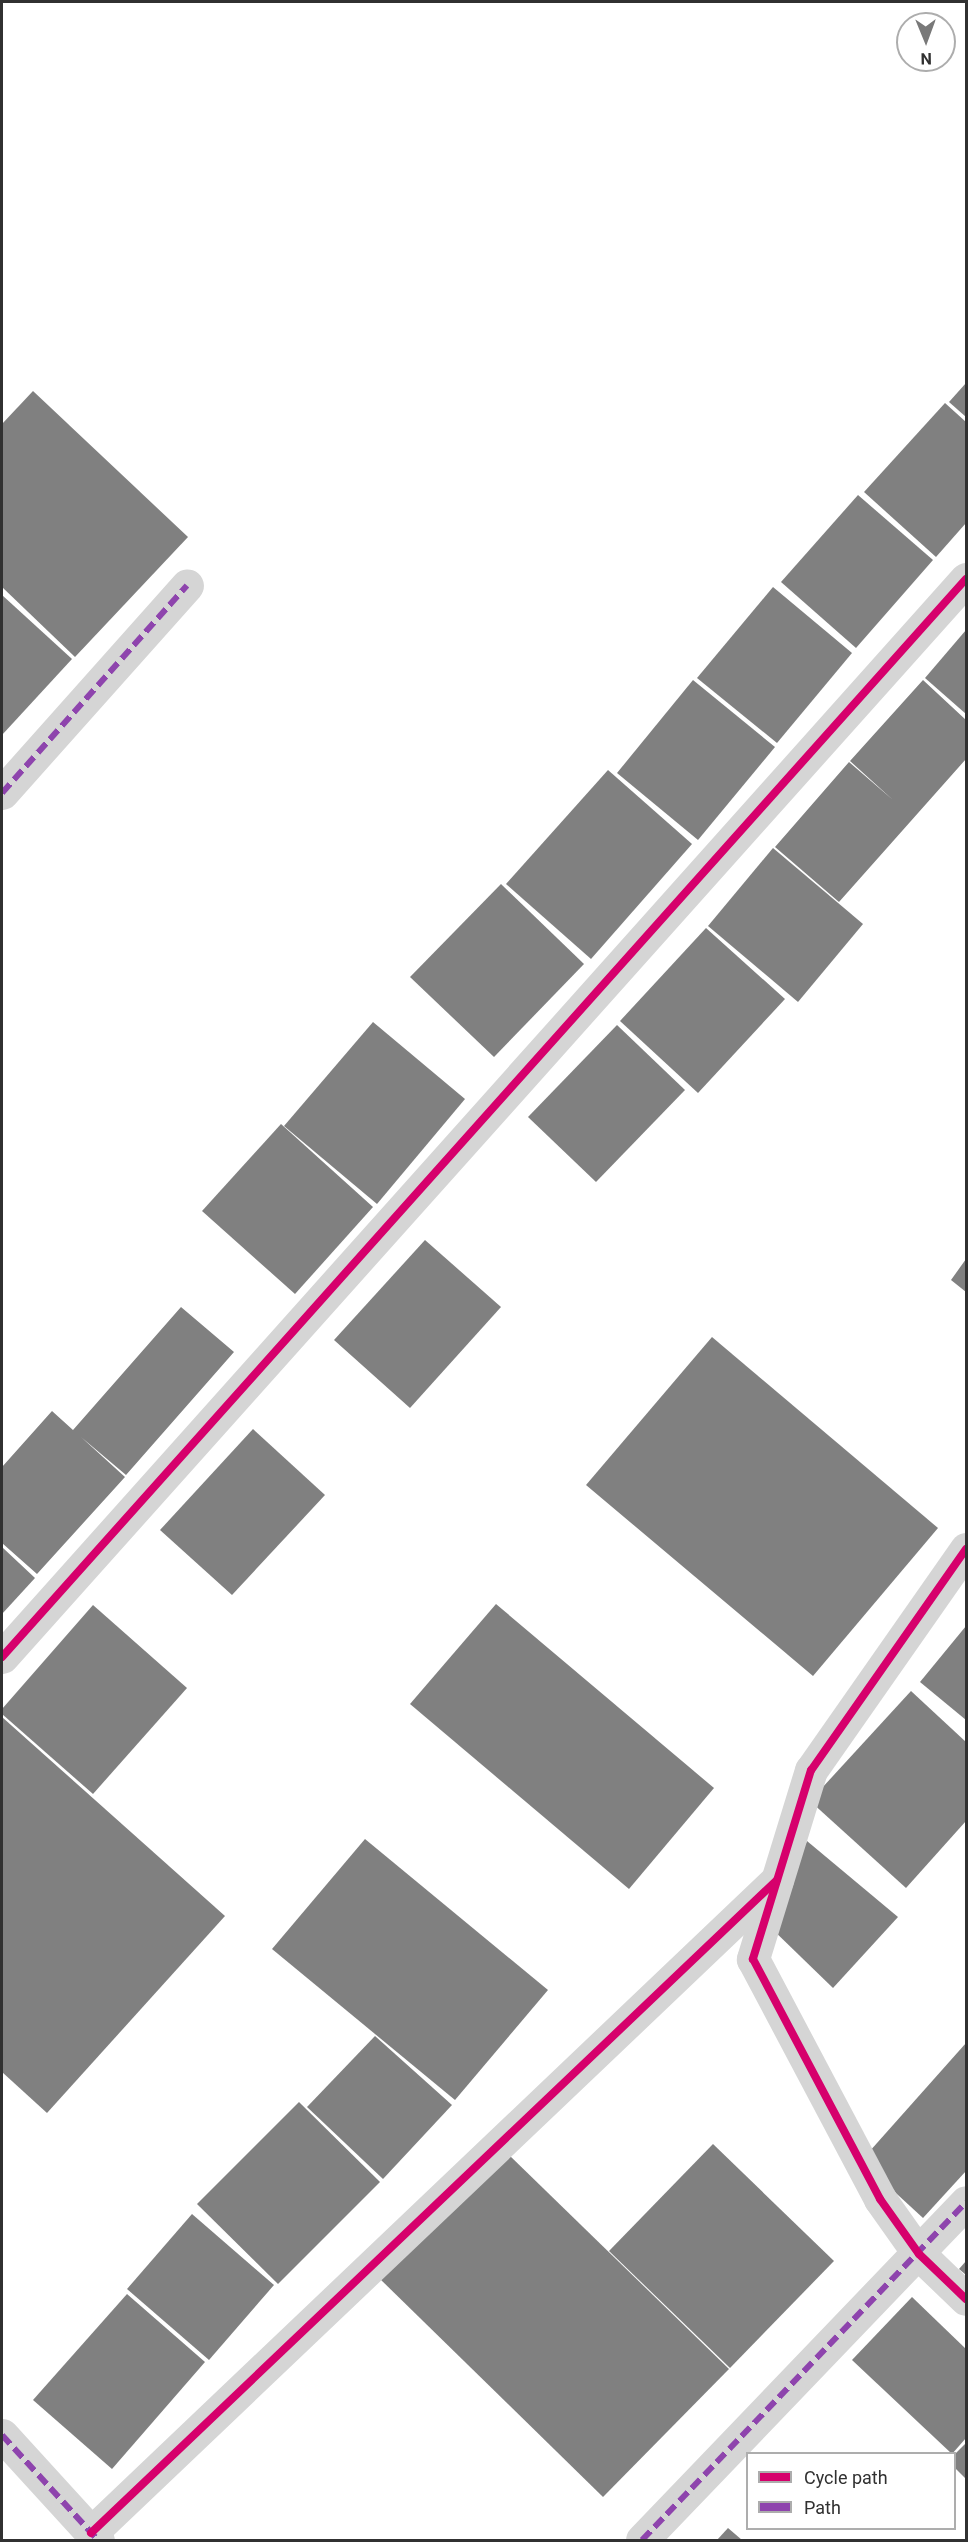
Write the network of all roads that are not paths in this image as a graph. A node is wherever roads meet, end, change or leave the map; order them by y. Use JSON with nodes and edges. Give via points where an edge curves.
{"nodes":[{"id":1,"x":966,"y":579,"type":"edge"},
{"id":2,"x":187,"y":585,"type":"dead end"},
{"id":3,"x":2,"y":793,"type":"edge"},
{"id":4,"x":966,"y":1549,"type":"edge"},
{"id":5,"x":2,"y":1657,"type":"edge"},
{"id":6,"x":777,"y":1880,"type":"junction"},
{"id":7,"x":966,"y":2202,"type":"edge"},
{"id":8,"x":919,"y":2254,"type":"junction"},
{"id":9,"x":966,"y":2299,"type":"edge"},
{"id":10,"x":2,"y":2435,"type":"edge"},
{"id":11,"x":95,"y":2537,"type":"edge"},
{"id":12,"x":642,"y":2541,"type":"edge"}],
"edges":[{"from":1,"to":5,"type":"street"},
{"from":2,"to":3,"type":"street"},
{"from":4,"to":6,"type":"street","via":[[811,1770]]},
{"from":6,"to":8,"type":"street","via":[[753,1959],[880,2199]]},
{"from":6,"to":11,"type":"street"},
{"from":7,"to":8,"type":"street"},
{"from":8,"to":9,"type":"street"},
{"from":8,"to":12,"type":"street"},
{"from":10,"to":11,"type":"street"}]}
